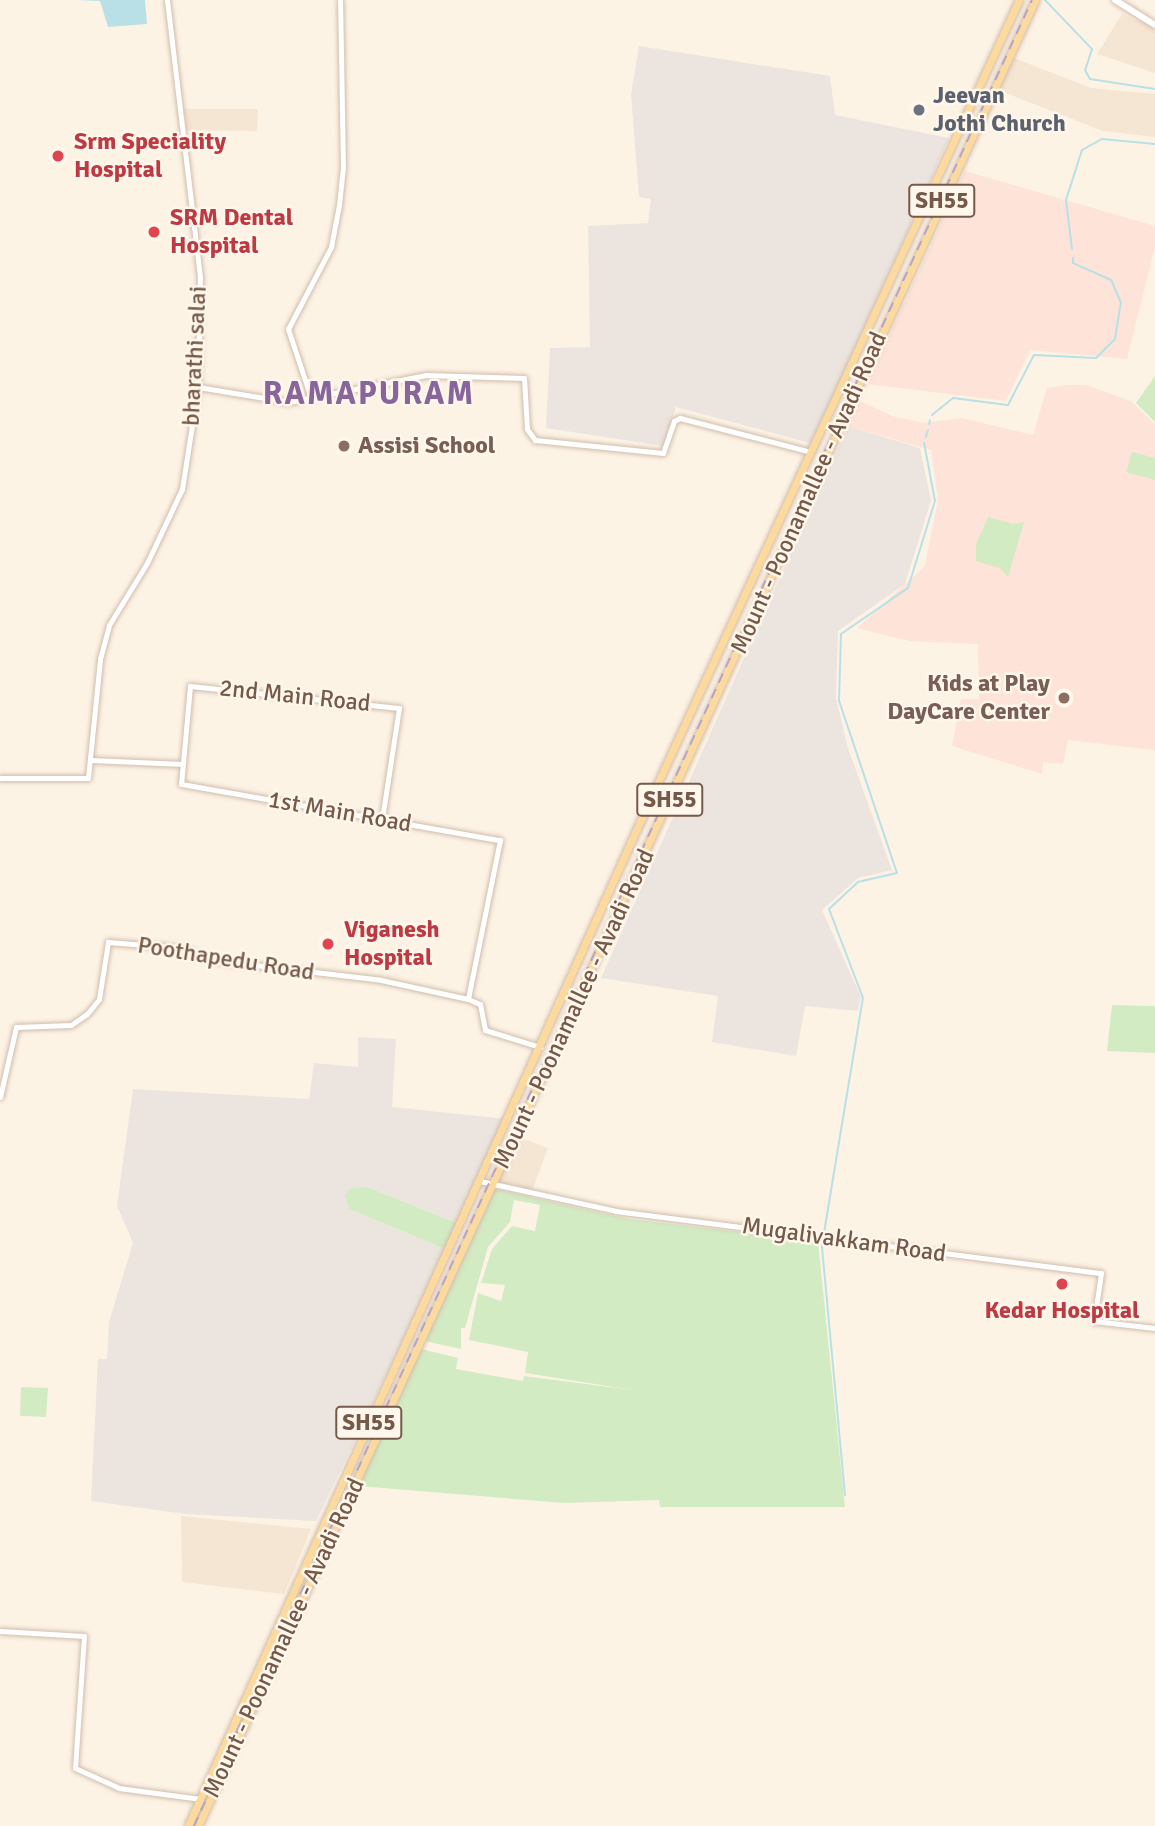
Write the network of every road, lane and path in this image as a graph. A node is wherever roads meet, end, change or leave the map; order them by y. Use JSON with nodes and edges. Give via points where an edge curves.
{"nodes":[{"id":1,"x":167,"y":0,"type":"edge"},
{"id":2,"x":340,"y":0,"type":"edge"},
{"id":3,"x":1019,"y":0,"type":"edge"},
{"id":4,"x":1035,"y":0,"type":"edge"},
{"id":5,"x":1115,"y":0,"type":"edge"},
{"id":6,"x":1155,"y":24,"type":"edge"},
{"id":7,"x":198,"y":387,"type":"junction"},
{"id":8,"x":310,"y":398,"type":"junction"},
{"id":9,"x":811,"y":452,"type":"junction"},
{"id":10,"x":91,"y":760,"type":"junction"},
{"id":11,"x":183,"y":764,"type":"junction"},
{"id":12,"x":0,"y":778,"type":"edge"},
{"id":13,"x":382,"y":819,"type":"junction"},
{"id":14,"x":468,"y":999,"type":"junction"},
{"id":15,"x":540,"y":1047,"type":"junction"},
{"id":16,"x":531,"y":1068,"type":"junction"},
{"id":17,"x":543,"y":1073,"type":"junction"},
{"id":18,"x":0,"y":1097,"type":"edge"},
{"id":19,"x":480,"y":1181,"type":"junction"},
{"id":20,"x":492,"y":1185,"type":"junction"},
{"id":21,"x":1155,"y":1328,"type":"edge"},
{"id":22,"x":412,"y":1329,"type":"junction"},
{"id":23,"x":424,"y":1334,"type":"junction"},
{"id":24,"x":0,"y":1631,"type":"edge"},
{"id":25,"x":222,"y":1761,"type":"junction"},
{"id":26,"x":201,"y":1804,"type":"junction"},
{"id":27,"x":188,"y":1826,"type":"edge"},
{"id":28,"x":198,"y":1826,"type":"edge"}],
"edges":[{"from":1,"to":7,"type":"street","name":"bharathi salai","via":[[173,74],[197,230]]},
{"from":2,"to":8,"type":"street","via":[[343,167],[339,205],[331,247],[288,329]]},
{"from":3,"to":9,"type":"main road","name":"Mount - Poonamallee - Avadi Road","number":"SH55"},
{"from":4,"to":17,"type":"main road","name":"Mount - Poonamallee - Avadi Road","number":"SH55"},
{"from":5,"to":6,"type":"main road"},
{"from":7,"to":8,"type":"street","via":[[289,402]]},
{"from":7,"to":10,"type":"street","name":"bharathi salai","via":[[182,489],[109,625],[100,659]]},
{"from":8,"to":9,"type":"street","via":[[426,374],[524,378],[527,429],[535,440],[663,453],[674,421],[680,418]]},
{"from":9,"to":15,"type":"main road","name":"Mount - Poonamallee - Avadi Road","number":"SH55"},
{"from":10,"to":11,"type":"street"},
{"from":10,"to":12,"type":"street","name":"bharathi salai","via":[[88,778]]},
{"from":11,"to":13,"type":"street","name":"1st Main Road","via":[[181,784]]},
{"from":11,"to":13,"type":"street","name":"2nd Main Road","via":[[190,687],[399,708]]},
{"from":13,"to":14,"type":"street","name":"1st Main Road","via":[[500,840]]},
{"from":14,"to":15,"type":"street","via":[[480,1004],[485,1030]]},
{"from":14,"to":18,"type":"street","name":"Poothapedu Road","via":[[381,980],[212,960],[183,948],[108,942],[99,999],[87,1014],[71,1025],[16,1027]]},
{"from":15,"to":16,"type":"main road","name":"Mount - Poonamallee - Avadi Road","number":"SH55"},
{"from":16,"to":17,"type":"main road"},
{"from":16,"to":19,"type":"main road","name":"Mount - Poonamallee - Avadi Road","number":"SH55"},
{"from":17,"to":20,"type":"main road","name":"Mount - Poonamallee - Avadi Road","number":"SH55"},
{"from":19,"to":20,"type":"street","name":"Mugalivakkam Road"},
{"from":19,"to":22,"type":"main road","name":"Mount - Poonamallee - Avadi Road","number":"SH55"},
{"from":20,"to":21,"type":"street","name":"Mugalivakkam Road","via":[[616,1211],[1101,1273],[1094,1321]]},
{"from":20,"to":23,"type":"main road","name":"Mount - Poonamallee - Avadi Road","number":"SH55"},
{"from":22,"to":23,"type":"main road"},
{"from":22,"to":25,"type":"main road","name":"Mount - Poonamallee - Avadi Road","number":"SH55"},
{"from":23,"to":25,"type":"main road","name":"Mount - Poonamallee - Avadi Road","number":"SH55"},
{"from":24,"to":26,"type":"street","via":[[84,1636],[75,1768],[119,1788]]},
{"from":25,"to":26,"type":"main road","name":"Mount - Poonamallee - Avadi Road","number":"SH55"},
{"from":26,"to":27,"type":"main road","name":"Mount - Poonamallee - Avadi Road","number":"SH55"},
{"from":26,"to":28,"type":"main road","name":"Mount - Poonamallee - Avadi Road","number":"SH55"}]}
